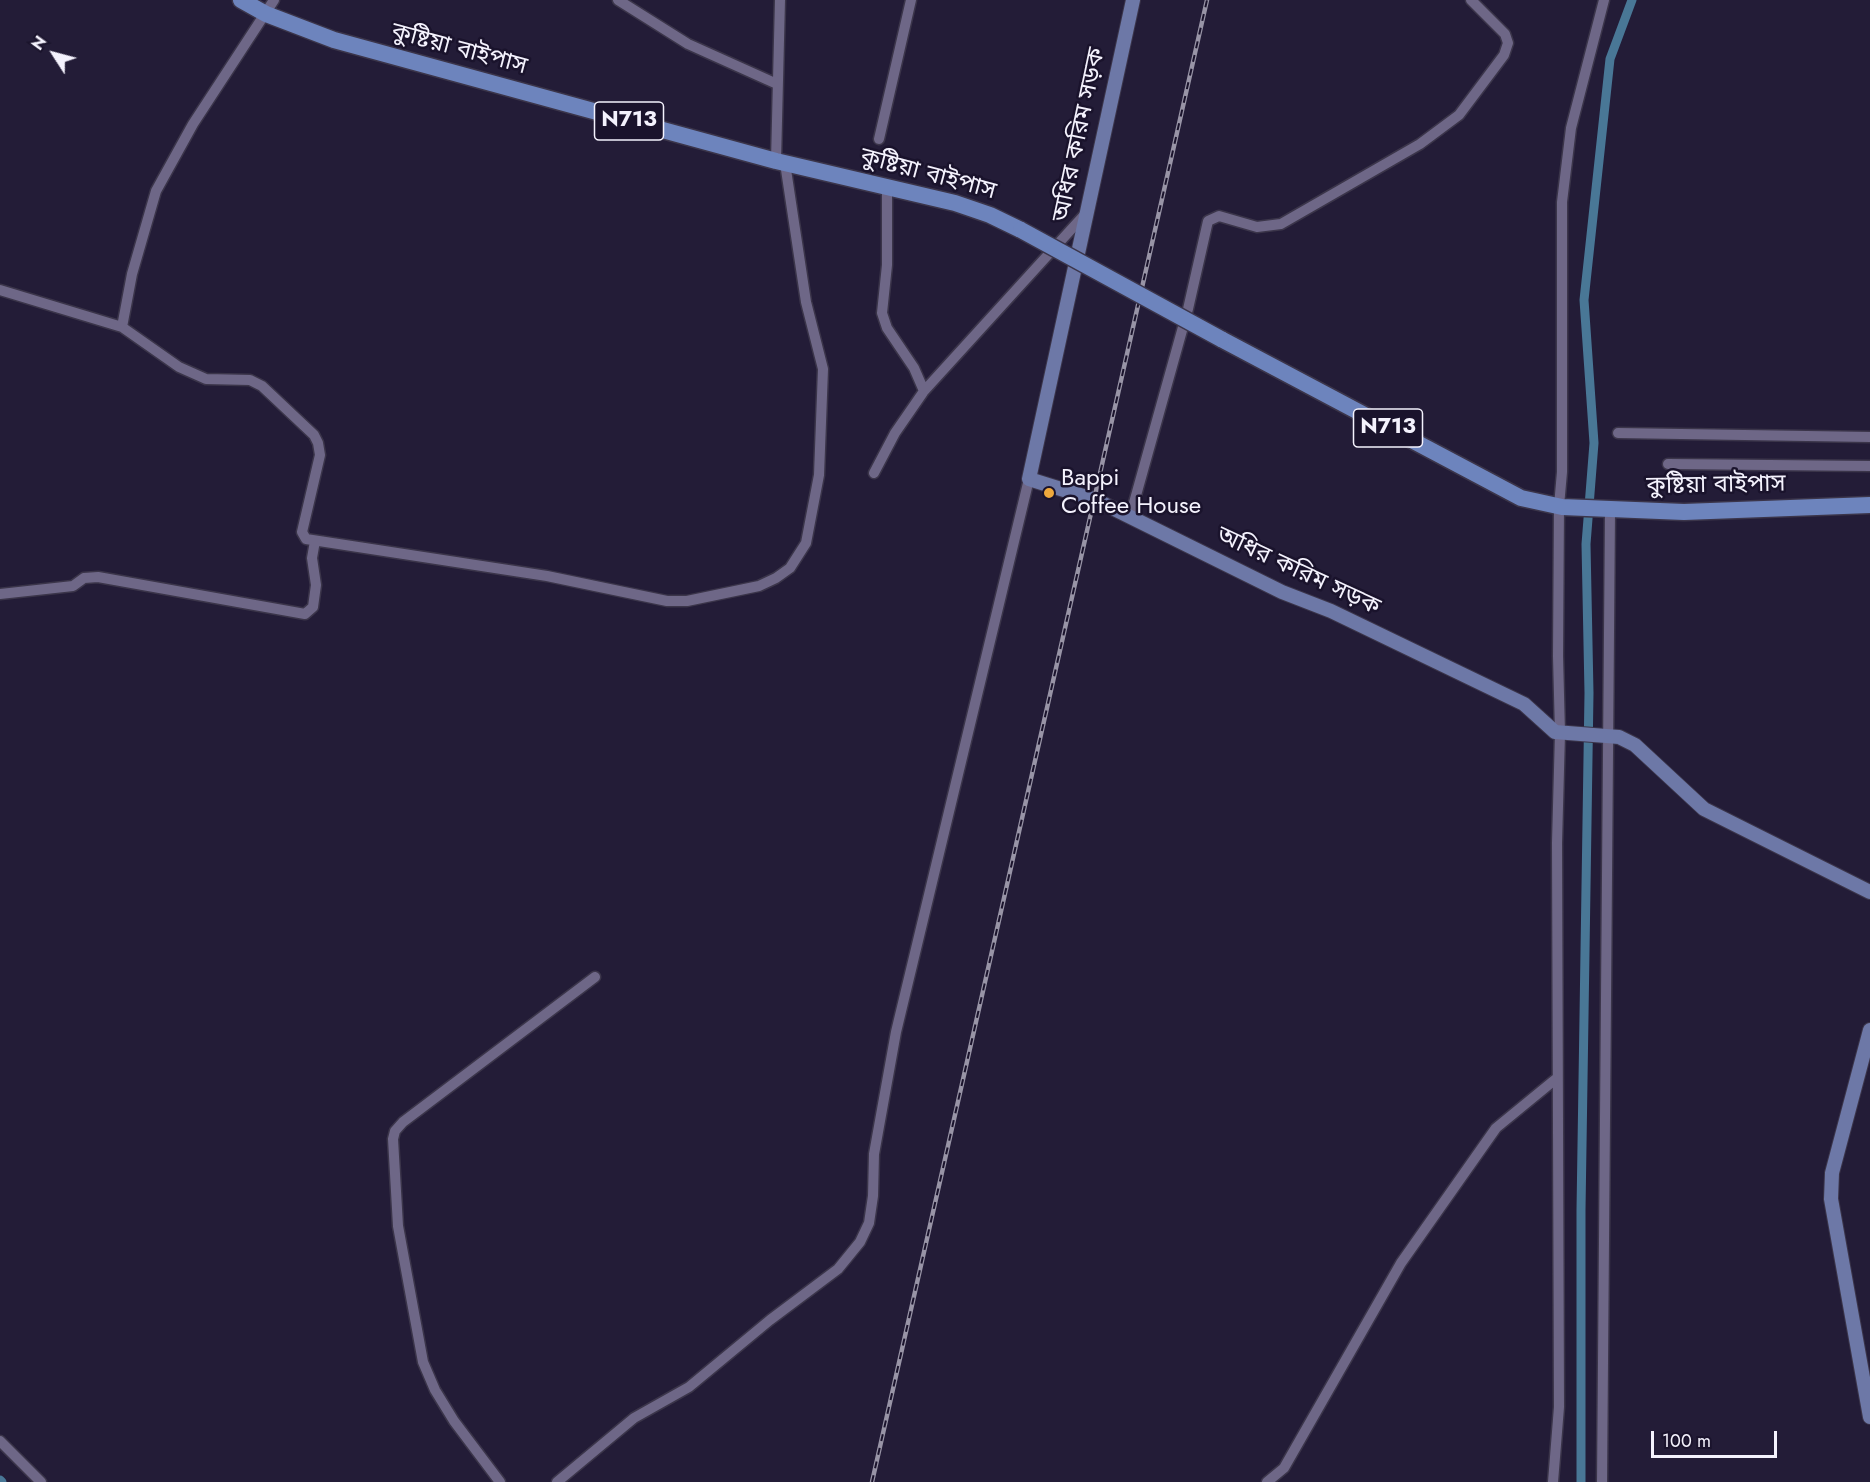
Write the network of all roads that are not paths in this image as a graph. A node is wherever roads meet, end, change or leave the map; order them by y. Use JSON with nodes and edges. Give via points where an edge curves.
{"nodes":[{"id":1,"x":241,"y":0,"type":"edge"},
{"id":2,"x":618,"y":0,"type":"edge"},
{"id":3,"x":780,"y":0,"type":"edge"},
{"id":4,"x":911,"y":0,"type":"edge"},
{"id":5,"x":1132,"y":0,"type":"edge"},
{"id":6,"x":1471,"y":0,"type":"edge"},
{"id":7,"x":1604,"y":0,"type":"edge"},
{"id":8,"x":270,"y":7,"type":"edge"},
{"id":9,"x":777,"y":84,"type":"junction"},
{"id":10,"x":879,"y":139,"type":"dead end"},
{"id":11,"x":780,"y":162,"type":"junction"},
{"id":12,"x":887,"y":187,"type":"junction"},
{"id":13,"x":1087,"y":212,"type":"junction"},
{"id":14,"x":0,"y":290,"type":"edge"},
{"id":15,"x":122,"y":327,"type":"junction"},
{"id":16,"x":924,"y":391,"type":"junction"},
{"id":17,"x":1618,"y":433,"type":"dead end"},
{"id":18,"x":1870,"y":437,"type":"edge"},
{"id":19,"x":1668,"y":464,"type":"dead end"},
{"id":20,"x":1870,"y":466,"type":"edge"},
{"id":21,"x":874,"y":473,"type":"dead end"},
{"id":22,"x":1029,"y":479,"type":"junction"},
{"id":23,"x":1870,"y":505,"type":"edge"},
{"id":24,"x":1560,"y":507,"type":"junction"},
{"id":25,"x":1609,"y":511,"type":"junction"},
{"id":26,"x":1130,"y":517,"type":"junction"},
{"id":27,"x":315,"y":541,"type":"junction"},
{"id":28,"x":0,"y":594,"type":"edge"},
{"id":29,"x":1563,"y":733,"type":"junction"},
{"id":30,"x":1609,"y":736,"type":"junction"},
{"id":31,"x":1870,"y":892,"type":"edge"},
{"id":32,"x":595,"y":977,"type":"dead end"},
{"id":33,"x":1870,"y":1030,"type":"edge"},
{"id":34,"x":1557,"y":1078,"type":"junction"},
{"id":35,"x":1870,"y":1417,"type":"edge"},
{"id":36,"x":0,"y":1442,"type":"edge"},
{"id":37,"x":41,"y":1482,"type":"edge"},
{"id":38,"x":500,"y":1482,"type":"edge"},
{"id":39,"x":557,"y":1482,"type":"edge"},
{"id":40,"x":1267,"y":1482,"type":"edge"},
{"id":41,"x":1553,"y":1482,"type":"edge"},
{"id":42,"x":1602,"y":1482,"type":"edge"}],
"edges":[{"from":1,"to":8,"type":"highway","name":"কুষ্টিয়া বাইপাস","number":"N713"},
{"from":2,"to":9,"type":"street","via":[[688,44]]},
{"from":3,"to":9,"type":"street"},
{"from":4,"to":10,"type":"street"},
{"from":5,"to":13,"type":"main road","name":"অধির করিম সড়ক"},
{"from":6,"to":26,"type":"street","via":[[1505,34],[1508,43],[1504,55],[1459,115],[1420,144],[1281,224],[1257,227],[1219,216],[1208,221],[1188,309]]},
{"from":7,"to":24,"type":"street","via":[[1571,128],[1562,202]]},
{"from":8,"to":11,"type":"highway","name":"কুষ্টিয়া বাইপাস","number":"N713","via":[[334,40]]},
{"from":8,"to":15,"type":"street","via":[[193,124],[156,191],[132,274]]},
{"from":9,"to":11,"type":"street"},
{"from":11,"to":12,"type":"highway","name":"কুষ্টিয়া বাইপাস","number":"N713"},
{"from":11,"to":27,"type":"street","via":[[806,302],[823,369],[824,395],[819,475],[806,543],[790,568],[759,586],[687,601],[667,601],[547,576]]},
{"from":12,"to":16,"type":"street","via":[[887,265],[882,313]]},
{"from":12,"to":24,"type":"highway","name":"কুষ্টিয়া বাইপাস","number":"N713","bridge":true,"via":[[990,215],[1521,498]]},
{"from":13,"to":16,"type":"street"},
{"from":13,"to":22,"type":"main road","name":"অধির করিম সড়ক"},
{"from":14,"to":15,"type":"street"},
{"from":15,"to":27,"type":"street","via":[[206,379],[250,380],[262,386],[314,435],[320,455],[302,532],[306,539]]},
{"from":16,"to":21,"type":"street"},
{"from":17,"to":18,"type":"street"},
{"from":19,"to":20,"type":"street"},
{"from":22,"to":26,"type":"main road","name":"অধির করিম সড়ক","via":[[1096,500]]},
{"from":22,"to":39,"type":"street","via":[[896,1032],[874,1154],[873,1196],[860,1242],[837,1269],[689,1387],[634,1418]]},
{"from":23,"to":25,"type":"highway","name":"কুষ্টিয়া বাইপাস","number":"N713"},
{"from":24,"to":25,"type":"highway","name":"কুষ্টিয়া বাইপাস","number":"N713"},
{"from":24,"to":29,"type":"street"},
{"from":25,"to":30,"type":"street"},
{"from":26,"to":29,"type":"main road","name":"অধির করিম সড়ক","via":[[1524,704],[1555,732]]},
{"from":27,"to":28,"type":"street","via":[[313,607],[305,614],[98,577],[84,578],[73,586]]},
{"from":29,"to":30,"type":"main road"},
{"from":29,"to":34,"type":"street","via":[[1557,823]]},
{"from":30,"to":31,"type":"main road","via":[[1635,745],[1704,809]]},
{"from":30,"to":42,"type":"street"},
{"from":32,"to":38,"type":"street","via":[[403,1122],[393,1139],[398,1226],[423,1362],[454,1421]]},
{"from":33,"to":35,"type":"main road","via":[[1832,1173],[1831,1199]]},
{"from":34,"to":40,"type":"street","via":[[1496,1128],[1401,1263],[1284,1468]]},
{"from":34,"to":41,"type":"street","via":[[1559,1407]]},
{"from":36,"to":37,"type":"street"}]}
